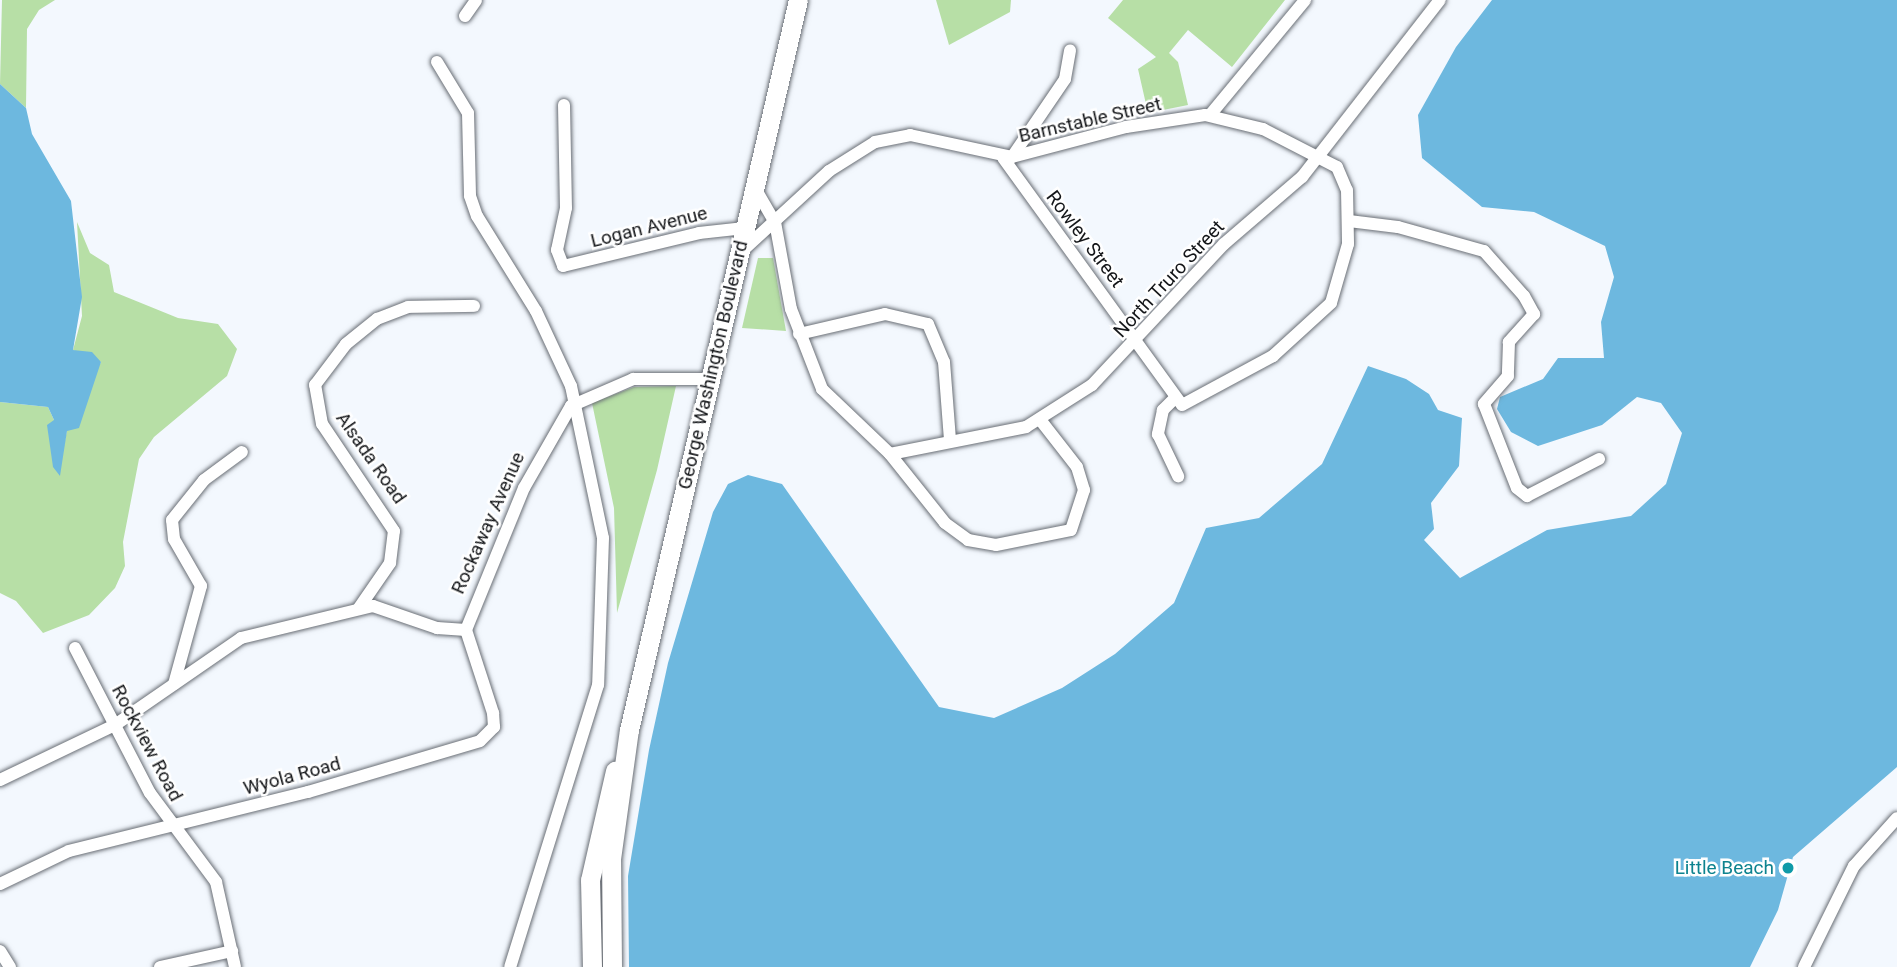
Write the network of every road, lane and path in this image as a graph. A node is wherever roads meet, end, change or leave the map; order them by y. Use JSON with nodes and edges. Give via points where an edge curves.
{"nodes":[{"id":1,"x":476,"y":0,"type":"edge"},
{"id":2,"x":798,"y":0,"type":"edge"},
{"id":3,"x":1305,"y":0,"type":"edge"},
{"id":4,"x":1440,"y":0,"type":"edge"},
{"id":5,"x":465,"y":16,"type":"dead end"},
{"id":6,"x":1070,"y":50,"type":"dead end"},
{"id":7,"x":437,"y":62,"type":"dead end"},
{"id":8,"x":564,"y":105,"type":"dead end"},
{"id":9,"x":1210,"y":115,"type":"junction"},
{"id":10,"x":1318,"y":156,"type":"junction"},
{"id":11,"x":1007,"y":158,"type":"junction"},
{"id":12,"x":755,"y":188,"type":"junction"},
{"id":13,"x":775,"y":222,"type":"junction"},
{"id":14,"x":1349,"y":222,"type":"junction"},
{"id":15,"x":745,"y":228,"type":"junction"},
{"id":16,"x":739,"y":254,"type":"junction"},
{"id":17,"x":474,"y":306,"type":"dead end"},
{"id":18,"x":799,"y":334,"type":"junction"},
{"id":19,"x":1139,"y":340,"type":"junction"},
{"id":20,"x":709,"y":379,"type":"junction"},
{"id":21,"x":1174,"y":400,"type":"junction"},
{"id":22,"x":577,"y":403,"type":"junction"},
{"id":23,"x":1041,"y":421,"type":"junction"},
{"id":24,"x":950,"y":440,"type":"junction"},
{"id":25,"x":242,"y":452,"type":"dead end"},
{"id":26,"x":890,"y":454,"type":"junction"},
{"id":27,"x":1599,"y":459,"type":"dead end"},
{"id":28,"x":1178,"y":476,"type":"dead end"},
{"id":29,"x":359,"y":608,"type":"junction"},
{"id":30,"x":466,"y":630,"type":"junction"},
{"id":31,"x":75,"y":648,"type":"dead end"},
{"id":32,"x":174,"y":684,"type":"junction"},
{"id":33,"x":115,"y":725,"type":"junction"},
{"id":34,"x":629,"y":730,"type":"junction"},
{"id":35,"x":0,"y":780,"type":"edge"},
{"id":36,"x":1897,"y":818,"type":"edge"},
{"id":37,"x":173,"y":827,"type":"junction"},
{"id":38,"x":0,"y":884,"type":"edge"},
{"id":39,"x":0,"y":951,"type":"edge"},
{"id":40,"x":232,"y":951,"type":"junction"},
{"id":41,"x":10,"y":967,"type":"edge"},
{"id":42,"x":160,"y":967,"type":"edge"},
{"id":43,"x":235,"y":967,"type":"edge"},
{"id":44,"x":510,"y":967,"type":"edge"},
{"id":45,"x":592,"y":967,"type":"edge"},
{"id":46,"x":612,"y":967,"type":"edge"},
{"id":47,"x":1804,"y":967,"type":"edge"}],
"edges":[{"from":1,"to":5,"type":"street"},
{"from":2,"to":12,"type":"main road","name":"George Washington Boulevard"},
{"from":3,"to":9,"type":"street"},
{"from":4,"to":10,"type":"street","name":"North Truro Street"},
{"from":6,"to":11,"type":"street","via":[[1069,72]]},
{"from":7,"to":22,"type":"street","via":[[468,113],[470,196],[489,239],[536,312]]},
{"from":8,"to":15,"type":"street","name":"Logan Avenue","via":[[566,208],[556,250],[563,266],[699,233]]},
{"from":9,"to":10,"type":"street","name":"Barnstable Street","via":[[1252,125]]},
{"from":9,"to":11,"type":"street","name":"Barnstable Street","via":[[1126,127]]},
{"from":10,"to":14,"type":"street","name":"Barnstable Street","via":[[1343,178]]},
{"from":10,"to":19,"type":"street","name":"North Truro Street","via":[[1289,192],[1224,244]]},
{"from":11,"to":13,"type":"street","name":"Barnstable Street","via":[[928,138],[891,137],[843,160]]},
{"from":11,"to":19,"type":"street","name":"Rowley Street"},
{"from":12,"to":13,"type":"street"},
{"from":12,"to":15,"type":"main road","name":"George Washington Boulevard"},
{"from":13,"to":16,"type":"street","name":"Barnstable Street"},
{"from":13,"to":18,"type":"street"},
{"from":14,"to":21,"type":"street","name":"Barnstable Street","via":[[1345,261],[1325,310],[1273,356],[1211,394],[1182,405]]},
{"from":14,"to":27,"type":"street","via":[[1398,227],[1484,251],[1534,314],[1506,348],[1505,380],[1484,404],[1510,473],[1527,496]]},
{"from":15,"to":16,"type":"main road","name":"George Washington Boulevard"},
{"from":16,"to":20,"type":"main road","name":"George Washington Boulevard"},
{"from":17,"to":29,"type":"street","name":"Alsada Road","via":[[398,310],[368,324],[327,365],[315,385],[316,409],[341,456],[385,511],[396,541],[390,563]]},
{"from":18,"to":24,"type":"street","via":[[885,314],[928,324],[944,362]]},
{"from":18,"to":26,"type":"street","via":[[822,389],[858,431]]},
{"from":19,"to":21,"type":"street","name":"Rowley Street"},
{"from":19,"to":23,"type":"street","name":"North Truro Street"},
{"from":20,"to":22,"type":"street","name":"Rockaway Avenue","via":[[634,379]]},
{"from":20,"to":34,"type":"main road","name":"George Washington Boulevard"},
{"from":21,"to":28,"type":"street","via":[[1163,410],[1158,434]]},
{"from":22,"to":30,"type":"street","name":"Rockaway Avenue","via":[[550,433],[479,587]]},
{"from":22,"to":44,"type":"street","via":[[603,538],[602,656],[588,733]]},
{"from":23,"to":24,"type":"street","name":"North Truro Street"},
{"from":23,"to":26,"type":"street","via":[[1077,467],[1084,490],[1082,513],[1071,530],[1057,537],[996,545],[968,540],[945,523]]},
{"from":24,"to":26,"type":"street","name":"North Truro Street"},
{"from":25,"to":32,"type":"street","via":[[204,480],[172,520],[174,539],[201,586]]},
{"from":29,"to":30,"type":"street","via":[[373,606],[437,628]]},
{"from":29,"to":32,"type":"street","via":[[226,644]]},
{"from":30,"to":37,"type":"street","name":"Wyola Road","via":[[493,713],[494,727],[480,741]]},
{"from":31,"to":33,"type":"street","name":"Rockview Road"},
{"from":32,"to":33,"type":"street"},
{"from":33,"to":35,"type":"street"},
{"from":33,"to":37,"type":"street","name":"Rockview Road"},
{"from":34,"to":45,"type":"main road","name":"George Washington Boulevard","via":[[593,858]]},
{"from":34,"to":46,"type":"main road","name":"George Washington Boulevard","via":[[611,859]]},
{"from":36,"to":47,"type":"street","via":[[1854,866]]},
{"from":37,"to":38,"type":"street","name":"Wyola Road","via":[[69,851]]},
{"from":37,"to":40,"type":"street","name":"Rockview Road","via":[[219,888]]},
{"from":39,"to":41,"type":"street"},
{"from":40,"to":42,"type":"street"},
{"from":40,"to":43,"type":"street","name":"Rockview Road"}]}
